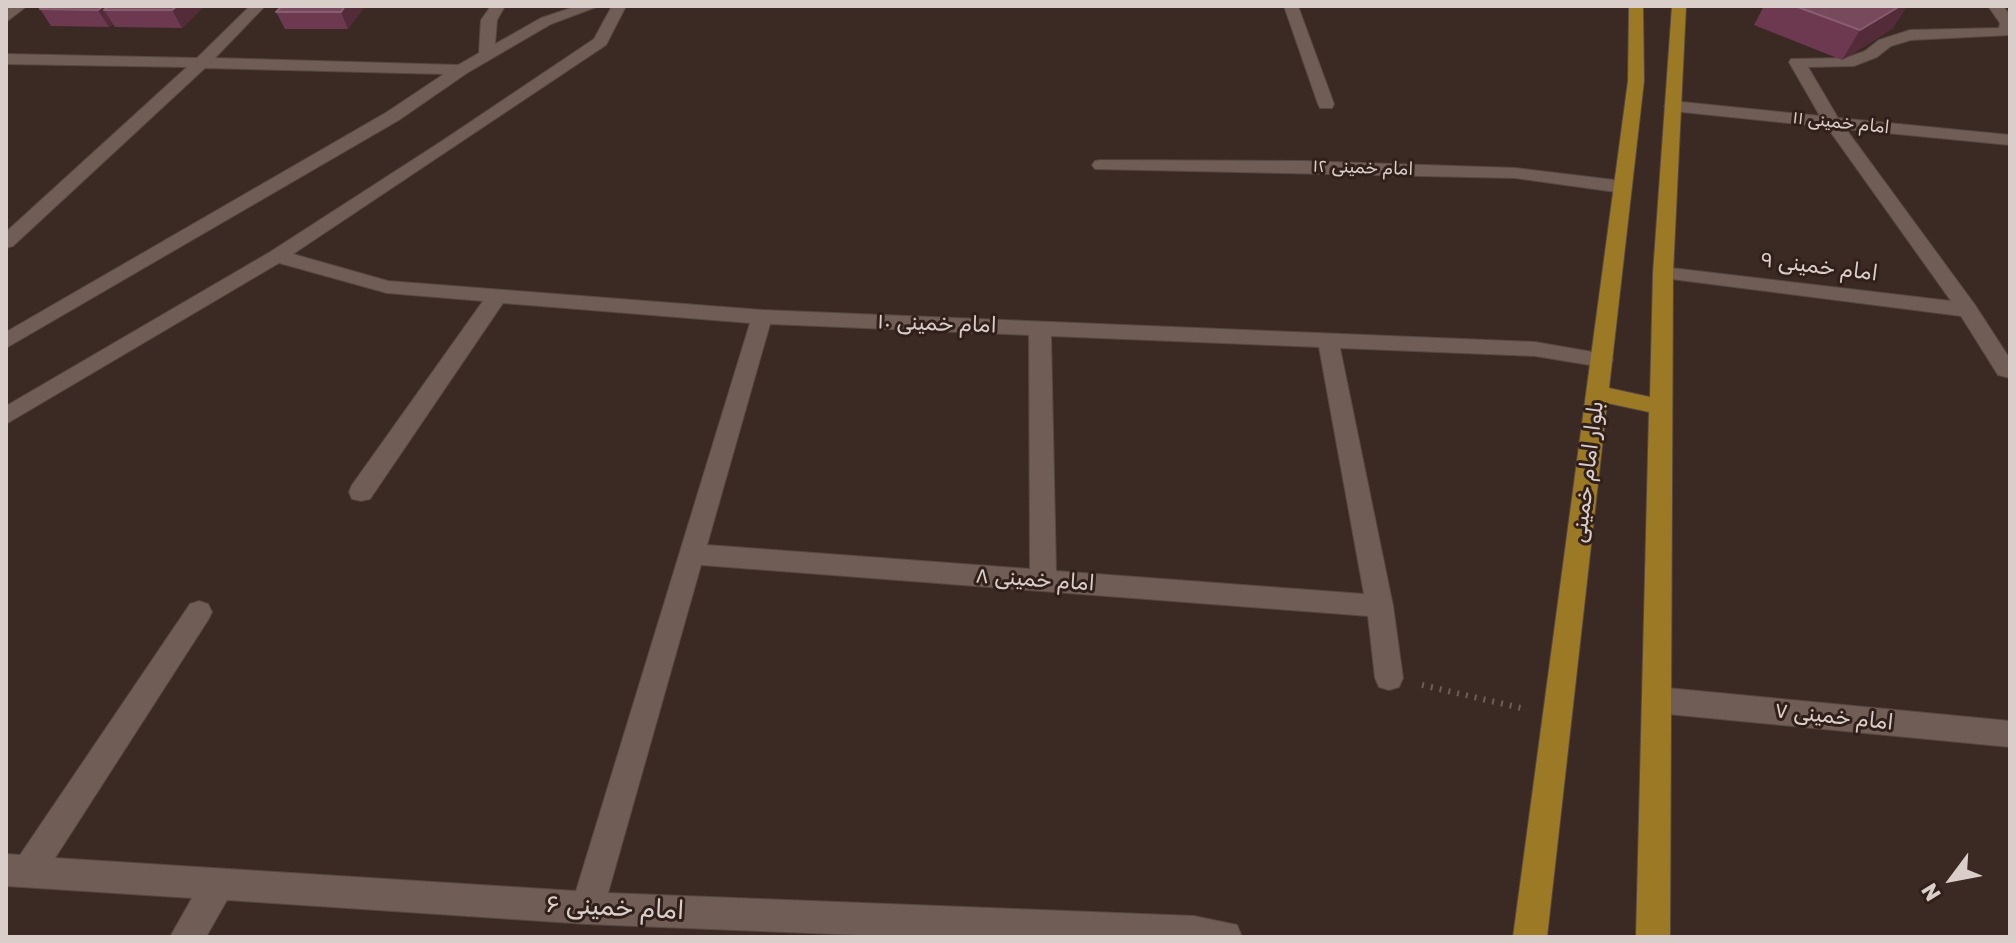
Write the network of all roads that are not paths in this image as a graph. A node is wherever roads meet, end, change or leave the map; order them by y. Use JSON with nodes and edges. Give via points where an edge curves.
{"nodes":[{"id":1,"x":20,"y":6,"type":"edge"},
{"id":2,"x":258,"y":6,"type":"edge"},
{"id":3,"x":498,"y":6,"type":"edge"},
{"id":4,"x":592,"y":6,"type":"edge"},
{"id":5,"x":619,"y":6,"type":"edge"},
{"id":6,"x":1291,"y":6,"type":"edge"},
{"id":7,"x":1636,"y":6,"type":"edge"},
{"id":8,"x":1679,"y":6,"type":"edge"},
{"id":9,"x":1995,"y":6,"type":"edge"},
{"id":10,"x":6,"y":17,"type":"edge"},
{"id":11,"x":487,"y":55,"type":"junction"},
{"id":12,"x":6,"y":59,"type":"edge"},
{"id":13,"x":203,"y":61,"type":"junction"},
{"id":14,"x":461,"y":70,"type":"junction"},
{"id":15,"x":1326,"y":104,"type":"dead end"},
{"id":16,"x":1672,"y":106,"type":"junction"},
{"id":17,"x":1832,"y":122,"type":"junction"},
{"id":18,"x":2010,"y":140,"type":"edge"},
{"id":19,"x":1101,"y":165,"type":"dead end"},
{"id":20,"x":1623,"y":187,"type":"junction"},
{"id":21,"x":6,"y":242,"type":"edge"},
{"id":22,"x":277,"y":256,"type":"junction"},
{"id":23,"x":1663,"y":273,"type":"junction"},
{"id":24,"x":497,"y":296,"type":"junction"},
{"id":25,"x":1968,"y":310,"type":"junction"},
{"id":26,"x":762,"y":317,"type":"junction"},
{"id":27,"x":1040,"y":328,"type":"junction"},
{"id":28,"x":1328,"y":340,"type":"junction"},
{"id":29,"x":6,"y":341,"type":"edge"},
{"id":30,"x":1602,"y":360,"type":"junction"},
{"id":31,"x":2010,"y":370,"type":"edge"},
{"id":32,"x":1598,"y":393,"type":"junction"},
{"id":33,"x":1661,"y":407,"type":"junction"},
{"id":34,"x":6,"y":416,"type":"edge"},
{"id":35,"x":361,"y":492,"type":"dead end"},
{"id":36,"x":690,"y":554,"type":"junction"},
{"id":37,"x":1043,"y":580,"type":"junction"},
{"id":38,"x":1380,"y":606,"type":"junction"},
{"id":39,"x":199,"y":612,"type":"dead end"},
{"id":40,"x":1389,"y":678,"type":"road end"},
{"id":41,"x":1657,"y":700,"type":"junction"},
{"id":42,"x":2010,"y":734,"type":"edge"},
{"id":43,"x":17,"y":871,"type":"edge"},
{"id":44,"x":219,"y":884,"type":"junction"},
{"id":45,"x":587,"y":908,"type":"junction"},
{"id":46,"x":187,"y":937,"type":"edge"},
{"id":47,"x":1225,"y":937,"type":"edge"},
{"id":48,"x":1530,"y":937,"type":"edge"},
{"id":49,"x":1653,"y":937,"type":"edge"}],
"edges":[{"from":1,"to":10,"type":"street"},
{"from":2,"to":13,"type":"street"},
{"from":3,"to":11,"type":"street","via":[[489,20]]},
{"from":4,"to":11,"type":"street","via":[[546,21]]},
{"from":5,"to":22,"type":"street","via":[[600,42]]},
{"from":6,"to":15,"type":"street"},
{"from":7,"to":20,"type":"main road","name":"بلوار امام خمینی","via":[[1636,81]]},
{"from":8,"to":16,"type":"main road"},
{"from":9,"to":17,"type":"street","via":[[2008,23],[2005,32],[1910,35],[1848,63],[1797,62]]},
{"from":11,"to":14,"type":"street"},
{"from":12,"to":13,"type":"street"},
{"from":13,"to":14,"type":"street"},
{"from":13,"to":21,"type":"street"},
{"from":14,"to":29,"type":"street","via":[[393,116]]},
{"from":16,"to":17,"type":"street","name":"امام خمینی ۱۱"},
{"from":16,"to":23,"type":"main road"},
{"from":17,"to":18,"type":"street","name":"امام خمینی ۱۱"},
{"from":17,"to":25,"type":"street"},
{"from":19,"to":20,"type":"street","name":"امام خمینی ۱۲","via":[[1515,173]]},
{"from":20,"to":30,"type":"main road","name":"بلوار امام خمینی"},
{"from":22,"to":24,"type":"street","name":"امام خمینی ۱۰","via":[[387,287]]},
{"from":22,"to":34,"type":"street"},
{"from":23,"to":25,"type":"street","name":"امام خمینی ۹"},
{"from":23,"to":33,"type":"main road"},
{"from":24,"to":26,"type":"street","name":"امام خمینی ۱۰"},
{"from":24,"to":35,"type":"street"},
{"from":25,"to":31,"type":"street"},
{"from":26,"to":27,"type":"street","name":"امام خمینی ۱۰"},
{"from":26,"to":36,"type":"street"},
{"from":27,"to":28,"type":"street","name":"امام خمینی ۱۰"},
{"from":27,"to":37,"type":"street"},
{"from":28,"to":30,"type":"street","name":"امام خمینی ۱۰","via":[[1535,349]]},
{"from":28,"to":38,"type":"street"},
{"from":30,"to":32,"type":"main road","name":"بلوار امام خمینی"},
{"from":32,"to":33,"type":"main road"},
{"from":32,"to":48,"type":"main road","name":"بلوار امام خمینی"},
{"from":33,"to":41,"type":"main road"},
{"from":36,"to":37,"type":"street","name":"امام خمینی ۸"},
{"from":36,"to":45,"type":"street"},
{"from":37,"to":38,"type":"street","name":"امام خمینی ۸"},
{"from":38,"to":40,"type":"street"},
{"from":39,"to":43,"type":"street"},
{"from":41,"to":42,"type":"street","name":"امام خمینی ۷"},
{"from":41,"to":49,"type":"main road"},
{"from":43,"to":44,"type":"street","name":"امام خمینی ۶"},
{"from":44,"to":45,"type":"street","name":"امام خمینی ۶"},
{"from":44,"to":46,"type":"street"},
{"from":45,"to":47,"type":"street","name":"امام خمینی ۶"}]}
